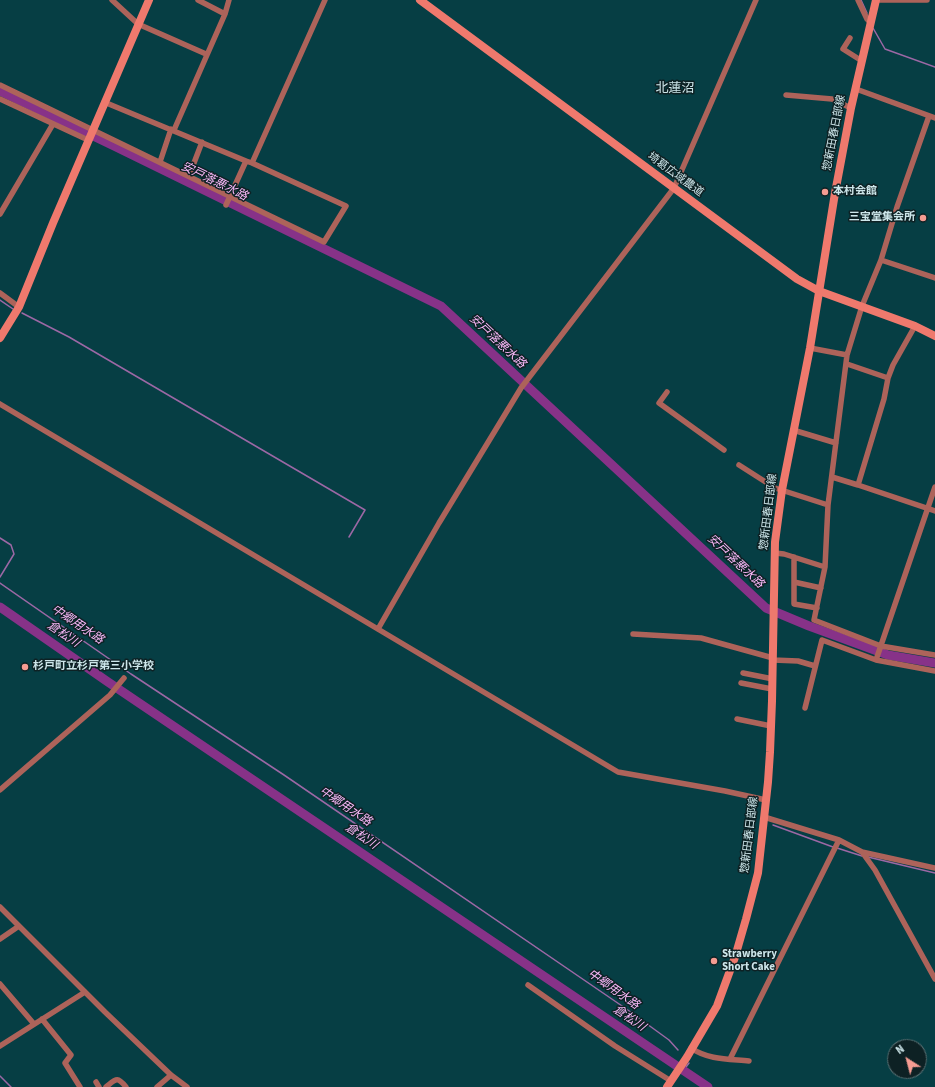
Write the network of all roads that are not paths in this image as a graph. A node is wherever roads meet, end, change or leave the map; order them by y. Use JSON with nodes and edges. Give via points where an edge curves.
{"nodes":[{"id":1,"x":112,"y":0,"type":"edge"},
{"id":2,"x":149,"y":0,"type":"edge"},
{"id":3,"x":198,"y":0,"type":"edge"},
{"id":4,"x":229,"y":0,"type":"edge"},
{"id":5,"x":325,"y":0,"type":"edge"},
{"id":6,"x":420,"y":0,"type":"edge"},
{"id":7,"x":756,"y":0,"type":"edge"},
{"id":8,"x":858,"y":0,"type":"edge"},
{"id":9,"x":876,"y":0,"type":"edge"},
{"id":10,"x":927,"y":0,"type":"edge"},
{"id":11,"x":225,"y":14,"type":"junction"},
{"id":12,"x":871,"y":21,"type":"junction"},
{"id":13,"x":138,"y":24,"type":"junction"},
{"id":14,"x":850,"y":38,"type":"dead end"},
{"id":15,"x":206,"y":54,"type":"junction"},
{"id":16,"x":862,"y":61,"type":"junction"},
{"id":17,"x":0,"y":85,"type":"edge"},
{"id":18,"x":856,"y":89,"type":"junction"},
{"id":19,"x":786,"y":95,"type":"dead end"},
{"id":20,"x":0,"y":98,"type":"edge"},
{"id":21,"x":104,"y":102,"type":"junction"},
{"id":22,"x":851,"y":108,"type":"junction"},
{"id":23,"x":932,"y":117,"type":"edge"},
{"id":24,"x":53,"y":124,"type":"junction"},
{"id":25,"x":173,"y":130,"type":"junction"},
{"id":26,"x":90,"y":135,"type":"junction"},
{"id":27,"x":202,"y":142,"type":"junction"},
{"id":28,"x":160,"y":162,"type":"junction"},
{"id":29,"x":249,"y":162,"type":"junction"},
{"id":30,"x":189,"y":176,"type":"junction"},
{"id":31,"x":674,"y":188,"type":"junction"},
{"id":32,"x":230,"y":196,"type":"junction"},
{"id":33,"x":226,"y":204,"type":"dead end"},
{"id":34,"x":0,"y":214,"type":"edge"},
{"id":35,"x":881,"y":260,"type":"junction"},
{"id":36,"x":935,"y":278,"type":"edge"},
{"id":37,"x":819,"y":291,"type":"junction"},
{"id":38,"x":0,"y":293,"type":"edge"},
{"id":39,"x":862,"y":306,"type":"junction"},
{"id":40,"x":19,"y":307,"type":"junction"},
{"id":41,"x":915,"y":326,"type":"junction"},
{"id":42,"x":935,"y":336,"type":"edge"},
{"id":43,"x":0,"y":338,"type":"edge"},
{"id":44,"x":810,"y":348,"type":"junction"},
{"id":45,"x":847,"y":355,"type":"junction"},
{"id":46,"x":847,"y":364,"type":"junction"},
{"id":47,"x":888,"y":378,"type":"junction"},
{"id":48,"x":667,"y":392,"type":"dead end"},
{"id":49,"x":0,"y":404,"type":"edge"},
{"id":50,"x":793,"y":430,"type":"junction"},
{"id":51,"x":836,"y":443,"type":"junction"},
{"id":52,"x":724,"y":450,"type":"dead end"},
{"id":53,"x":739,"y":466,"type":"dead end"},
{"id":54,"x":832,"y":477,"type":"junction"},
{"id":55,"x":858,"y":485,"type":"junction"},
{"id":56,"x":935,"y":487,"type":"edge"},
{"id":57,"x":782,"y":490,"type":"junction"},
{"id":58,"x":828,"y":505,"type":"junction"},
{"id":59,"x":928,"y":509,"type":"junction"},
{"id":60,"x":935,"y":511,"type":"edge"},
{"id":61,"x":775,"y":553,"type":"junction"},
{"id":62,"x":794,"y":557,"type":"junction"},
{"id":63,"x":825,"y":567,"type":"junction"},
{"id":64,"x":794,"y":582,"type":"junction"},
{"id":65,"x":821,"y":588,"type":"junction"},
{"id":66,"x":817,"y":608,"type":"junction"},
{"id":67,"x":378,"y":629,"type":"junction"},
{"id":68,"x":633,"y":634,"type":"dead end"},
{"id":69,"x":881,"y":646,"type":"junction"},
{"id":70,"x":935,"y":655,"type":"edge"},
{"id":71,"x":773,"y":659,"type":"junction"},
{"id":72,"x":876,"y":660,"type":"junction"},
{"id":73,"x":815,"y":666,"type":"junction"},
{"id":74,"x":935,"y":671,"type":"edge"},
{"id":75,"x":743,"y":673,"type":"dead end"},
{"id":76,"x":124,"y":678,"type":"dead end"},
{"id":77,"x":773,"y":679,"type":"junction"},
{"id":78,"x":741,"y":683,"type":"dead end"},
{"id":79,"x":772,"y":689,"type":"junction"},
{"id":80,"x":805,"y":708,"type":"dead end"},
{"id":81,"x":737,"y":720,"type":"dead end"},
{"id":82,"x":771,"y":726,"type":"junction"},
{"id":83,"x":0,"y":790,"type":"edge"},
{"id":84,"x":766,"y":800,"type":"junction"},
{"id":85,"x":764,"y":817,"type":"junction"},
{"id":86,"x":839,"y":840,"type":"junction"},
{"id":87,"x":862,"y":852,"type":"junction"},
{"id":88,"x":935,"y":868,"type":"edge"},
{"id":89,"x":0,"y":907,"type":"edge"},
{"id":90,"x":19,"y":926,"type":"junction"},
{"id":91,"x":0,"y":939,"type":"edge"},
{"id":92,"x":935,"y":979,"type":"edge"},
{"id":93,"x":0,"y":984,"type":"edge"},
{"id":94,"x":528,"y":985,"type":"dead end"},
{"id":95,"x":85,"y":992,"type":"junction"},
{"id":96,"x":42,"y":1019,"type":"junction"},
{"id":97,"x":34,"y":1024,"type":"junction"},
{"id":98,"x":0,"y":1046,"type":"edge"},
{"id":99,"x":691,"y":1048,"type":"junction"},
{"id":100,"x":730,"y":1059,"type":"junction"},
{"id":101,"x":749,"y":1060,"type":"dead end"},
{"id":102,"x":171,"y":1075,"type":"junction"},
{"id":103,"x":669,"y":1084,"type":"edge"},
{"id":104,"x":80,"y":1087,"type":"edge"},
{"id":105,"x":106,"y":1087,"type":"edge"},
{"id":106,"x":126,"y":1087,"type":"edge"},
{"id":107,"x":157,"y":1087,"type":"edge"},
{"id":108,"x":187,"y":1087,"type":"edge"}],
"edges":[{"from":1,"to":13,"type":"street"},
{"from":2,"to":13,"type":"main road"},
{"from":3,"to":11,"type":"street"},
{"from":4,"to":11,"type":"street"},
{"from":5,"to":29,"type":"street"},
{"from":6,"to":31,"type":"main road","name":"埼葛広域農道"},
{"from":7,"to":31,"type":"street"},
{"from":8,"to":12,"type":"street","via":[[867,19]]},
{"from":9,"to":10,"type":"street"},
{"from":9,"to":12,"type":"main road","name":"惣新田春日部線"},
{"from":11,"to":15,"type":"street"},
{"from":12,"to":16,"type":"main road","name":"惣新田春日部線"},
{"from":13,"to":15,"type":"street"},
{"from":13,"to":21,"type":"main road"},
{"from":14,"to":16,"type":"street","via":[[843,49]]},
{"from":15,"to":25,"type":"street"},
{"from":16,"to":18,"type":"main road","name":"惣新田春日部線"},
{"from":17,"to":26,"type":"street"},
{"from":18,"to":22,"type":"main road","name":"惣新田春日部線"},
{"from":18,"to":23,"type":"street"},
{"from":19,"to":22,"type":"street","via":[[832,99]]},
{"from":20,"to":24,"type":"street"},
{"from":21,"to":25,"type":"street"},
{"from":21,"to":26,"type":"main road"},
{"from":22,"to":37,"type":"main road","name":"惣新田春日部線"},
{"from":23,"to":35,"type":"street"},
{"from":24,"to":26,"type":"street"},
{"from":24,"to":34,"type":"street"},
{"from":25,"to":27,"type":"street"},
{"from":25,"to":28,"type":"street"},
{"from":26,"to":28,"type":"street"},
{"from":26,"to":40,"type":"main road"},
{"from":27,"to":29,"type":"street"},
{"from":27,"to":30,"type":"street"},
{"from":28,"to":30,"type":"street"},
{"from":29,"to":32,"type":"street"},
{"from":29,"to":32,"type":"street","via":[[346,206],[324,242]]},
{"from":30,"to":32,"type":"street"},
{"from":31,"to":37,"type":"main road","name":"埼葛広域農道","via":[[797,279]]},
{"from":31,"to":67,"type":"street","via":[[521,388]]},
{"from":32,"to":33,"type":"street"},
{"from":35,"to":36,"type":"street"},
{"from":35,"to":39,"type":"street"},
{"from":37,"to":39,"type":"main road","name":"埼葛広域農道"},
{"from":37,"to":44,"type":"main road","name":"惣新田春日部線"},
{"from":38,"to":40,"type":"street"},
{"from":39,"to":41,"type":"main road","name":"埼葛広域農道"},
{"from":39,"to":45,"type":"street"},
{"from":40,"to":43,"type":"main road"},
{"from":41,"to":42,"type":"main road","name":"埼葛広域農道"},
{"from":41,"to":47,"type":"street"},
{"from":44,"to":45,"type":"street"},
{"from":44,"to":50,"type":"main road","name":"惣新田春日部線"},
{"from":45,"to":46,"type":"street"},
{"from":46,"to":47,"type":"street"},
{"from":46,"to":51,"type":"street"},
{"from":47,"to":55,"type":"street"},
{"from":48,"to":52,"type":"street","via":[[659,403]]},
{"from":49,"to":67,"type":"street"},
{"from":50,"to":51,"type":"street"},
{"from":50,"to":57,"type":"main road","name":"惣新田春日部線"},
{"from":51,"to":54,"type":"street"},
{"from":53,"to":57,"type":"street"},
{"from":54,"to":55,"type":"street"},
{"from":54,"to":58,"type":"street"},
{"from":55,"to":59,"type":"street"},
{"from":56,"to":59,"type":"street"},
{"from":57,"to":58,"type":"street"},
{"from":57,"to":61,"type":"main road","name":"惣新田春日部線"},
{"from":58,"to":63,"type":"street"},
{"from":59,"to":60,"type":"street"},
{"from":59,"to":69,"type":"street"},
{"from":61,"to":62,"type":"street"},
{"from":61,"to":71,"type":"main road","name":"惣新田春日部線"},
{"from":62,"to":63,"type":"street"},
{"from":62,"to":64,"type":"street"},
{"from":63,"to":65,"type":"street"},
{"from":64,"to":65,"type":"street"},
{"from":64,"to":66,"type":"street","via":[[794,604]]},
{"from":65,"to":66,"type":"street"},
{"from":66,"to":69,"type":"street","via":[[814,620]]},
{"from":67,"to":84,"type":"street","via":[[618,772]]},
{"from":68,"to":71,"type":"street","via":[[701,638]]},
{"from":69,"to":70,"type":"street"},
{"from":69,"to":72,"type":"street"},
{"from":71,"to":73,"type":"street","via":[[798,661]]},
{"from":71,"to":77,"type":"main road","name":"惣新田春日部線"},
{"from":72,"to":73,"type":"street","via":[[822,640]]},
{"from":72,"to":74,"type":"street"},
{"from":73,"to":80,"type":"street"},
{"from":75,"to":77,"type":"street"},
{"from":76,"to":83,"type":"street","via":[[110,695]]},
{"from":77,"to":79,"type":"main road","name":"惣新田春日部線"},
{"from":78,"to":79,"type":"street"},
{"from":79,"to":82,"type":"main road","name":"惣新田春日部線"},
{"from":81,"to":82,"type":"street"},
{"from":82,"to":84,"type":"main road","name":"惣新田春日部線"},
{"from":84,"to":85,"type":"main road","name":"惣新田春日部線"},
{"from":85,"to":86,"type":"street"},
{"from":85,"to":99,"type":"main road","name":"惣新田春日部線","via":[[758,873],[735,957],[717,1006]]},
{"from":86,"to":87,"type":"street"},
{"from":86,"to":100,"type":"street"},
{"from":87,"to":88,"type":"street"},
{"from":87,"to":92,"type":"street","via":[[875,870]]},
{"from":89,"to":90,"type":"street"},
{"from":90,"to":91,"type":"street"},
{"from":90,"to":95,"type":"street"},
{"from":93,"to":97,"type":"street"},
{"from":94,"to":103,"type":"street"},
{"from":95,"to":96,"type":"street"},
{"from":95,"to":102,"type":"street"},
{"from":96,"to":97,"type":"street"},
{"from":96,"to":104,"type":"street","via":[[72,1055],[65,1063]]},
{"from":97,"to":98,"type":"street"},
{"from":99,"to":100,"type":"street","via":[[699,1054]]},
{"from":99,"to":103,"type":"main road","name":"惣新田春日部線"},
{"from":100,"to":101,"type":"street"},
{"from":102,"to":107,"type":"street"},
{"from":102,"to":108,"type":"street"},
{"from":105,"to":106,"type":"street","via":[[118,1079]]}]}
